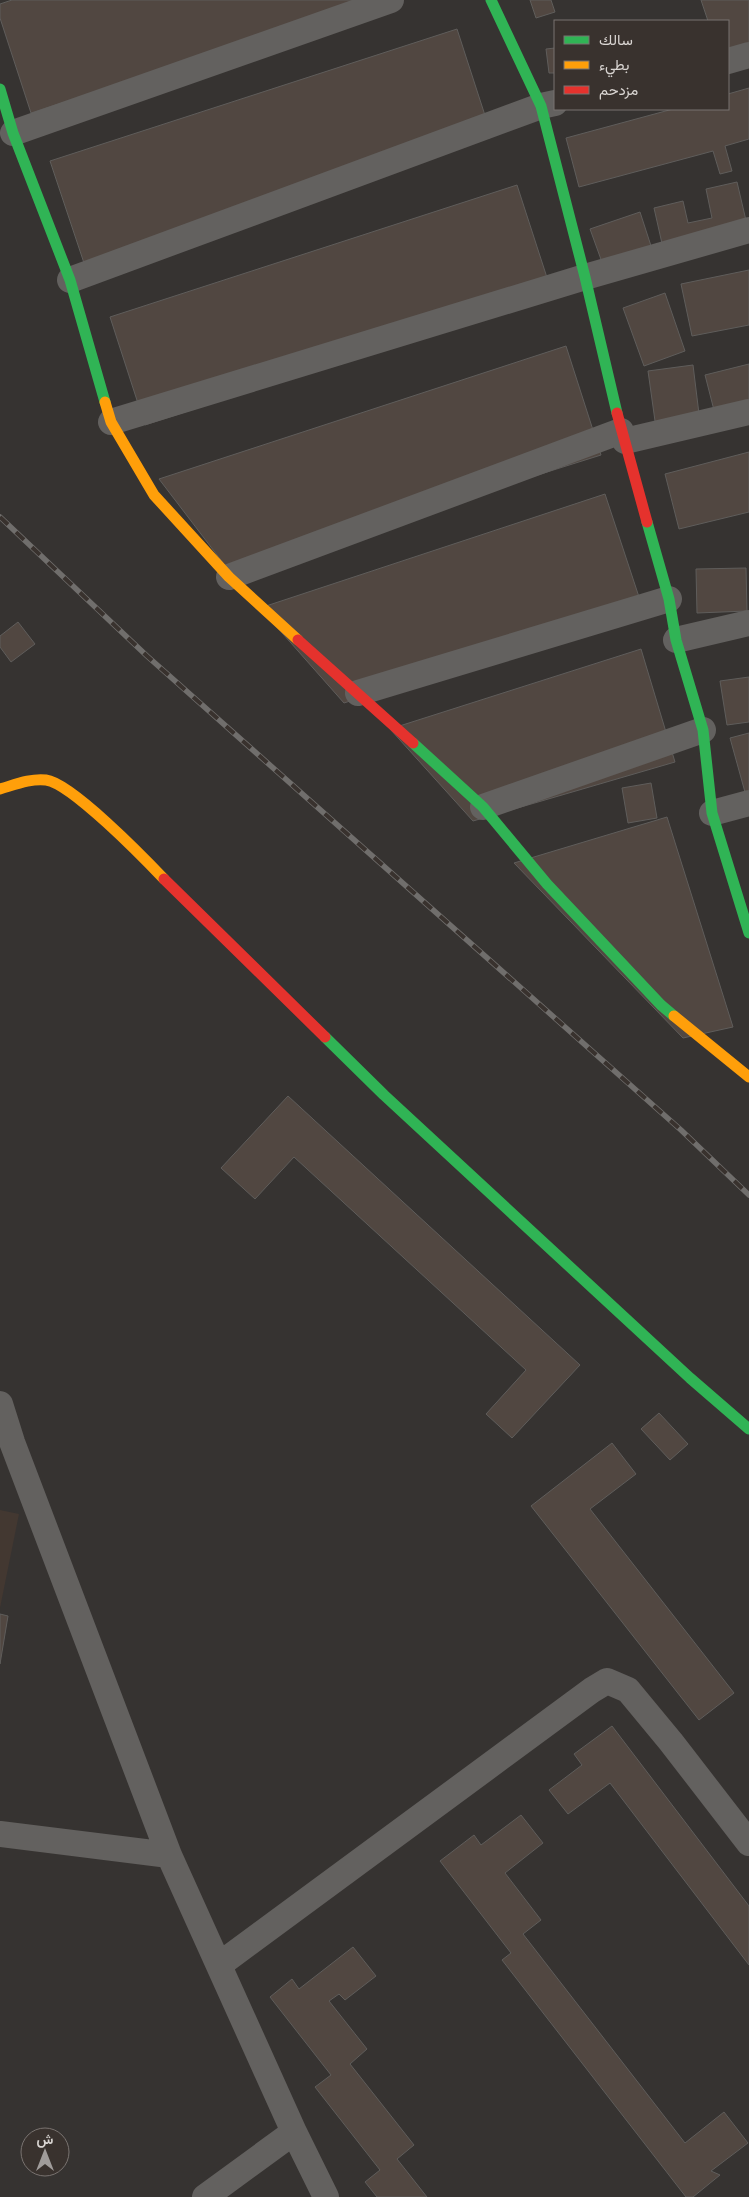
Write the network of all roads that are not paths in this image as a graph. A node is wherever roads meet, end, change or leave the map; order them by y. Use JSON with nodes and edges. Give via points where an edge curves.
{"nodes":[{"id":1,"x":391,"y":0,"type":"edge"},
{"id":2,"x":491,"y":0,"type":"edge"},
{"id":3,"x":749,"y":55,"type":"edge"},
{"id":4,"x":729,"y":61,"type":"edge"},
{"id":5,"x":0,"y":90,"type":"edge"},
{"id":6,"x":548,"y":104,"type":"edge"},
{"id":7,"x":13,"y":133,"type":"junction"},
{"id":8,"x":749,"y":230,"type":"edge"},
{"id":9,"x":585,"y":277,"type":"junction"},
{"id":10,"x":70,"y":280,"type":"junction"},
{"id":11,"x":749,"y":412,"type":"edge"},
{"id":12,"x":111,"y":422,"type":"junction"},
{"id":13,"x":623,"y":436,"type":"junction"},
{"id":14,"x":229,"y":577,"type":"junction"},
{"id":15,"x":669,"y":599,"type":"junction"},
{"id":16,"x":749,"y":623,"type":"edge"},
{"id":17,"x":676,"y":640,"type":"junction"},
{"id":18,"x":358,"y":693,"type":"junction"},
{"id":19,"x":702,"y":730,"type":"junction"},
{"id":20,"x":0,"y":789,"type":"edge"},
{"id":21,"x":749,"y":803,"type":"edge"},
{"id":22,"x":483,"y":807,"type":"junction"},
{"id":23,"x":712,"y":812,"type":"junction"},
{"id":24,"x":749,"y":933,"type":"edge"},
{"id":25,"x":749,"y":1077,"type":"edge"},
{"id":26,"x":0,"y":1404,"type":"edge"},
{"id":27,"x":749,"y":1429,"type":"edge"},
{"id":28,"x":0,"y":1834,"type":"edge"},
{"id":29,"x":749,"y":1844,"type":"edge"},
{"id":30,"x":169,"y":1855,"type":"junction"},
{"id":31,"x":219,"y":1965,"type":"junction"},
{"id":32,"x":294,"y":2132,"type":"junction"},
{"id":33,"x":205,"y":2197,"type":"edge"},
{"id":34,"x":326,"y":2197,"type":"edge"}],
"edges":[{"from":1,"to":7,"type":"street"},
{"from":2,"to":6,"type":"street"},
{"from":3,"to":4,"type":"street"},
{"from":5,"to":7,"type":"street"},
{"from":6,"to":9,"type":"street"},
{"from":6,"to":10,"type":"street"},
{"from":7,"to":10,"type":"street"},
{"from":8,"to":9,"type":"street"},
{"from":9,"to":12,"type":"street"},
{"from":9,"to":13,"type":"street"},
{"from":10,"to":12,"type":"street"},
{"from":11,"to":13,"type":"street"},
{"from":12,"to":14,"type":"street","via":[[154,495]]},
{"from":13,"to":14,"type":"street"},
{"from":13,"to":15,"type":"street"},
{"from":14,"to":18,"type":"street"},
{"from":15,"to":17,"type":"street"},
{"from":15,"to":18,"type":"street"},
{"from":16,"to":17,"type":"street"},
{"from":17,"to":19,"type":"street"},
{"from":18,"to":22,"type":"street"},
{"from":19,"to":22,"type":"street"},
{"from":19,"to":23,"type":"street"},
{"from":20,"to":27,"type":"street","via":[[47,780],[60,785],[116,831],[384,1095]]},
{"from":21,"to":23,"type":"street"},
{"from":22,"to":25,"type":"street","via":[[547,884],[661,1005]]},
{"from":23,"to":24,"type":"street"},
{"from":26,"to":30,"type":"street"},
{"from":28,"to":30,"type":"street"},
{"from":29,"to":31,"type":"street","via":[[628,1690],[607,1681]]},
{"from":30,"to":31,"type":"street"},
{"from":31,"to":32,"type":"street"},
{"from":32,"to":33,"type":"street"},
{"from":32,"to":34,"type":"street"}]}
